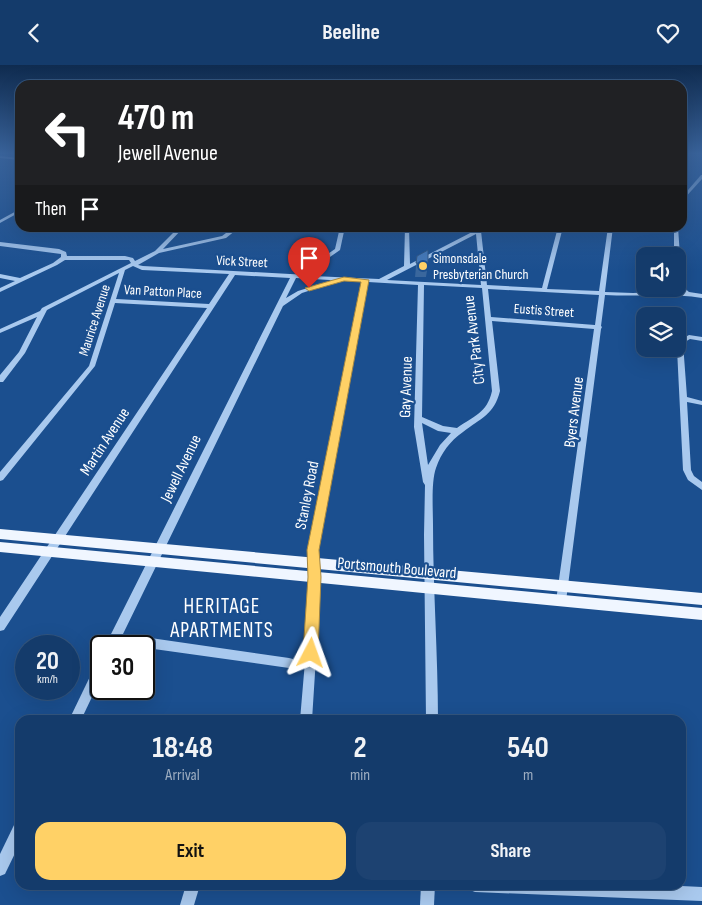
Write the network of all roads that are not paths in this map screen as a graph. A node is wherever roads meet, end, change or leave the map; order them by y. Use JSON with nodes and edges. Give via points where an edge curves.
{"nodes":[{"id":1,"x":15,"y":213,"type":"edge"},
{"id":2,"x":12,"y":215,"type":"junction"},
{"id":3,"x":15,"y":215,"type":"edge"},
{"id":4,"x":0,"y":222,"type":"edge"},
{"id":5,"x":177,"y":232,"type":"edge"},
{"id":6,"x":231,"y":232,"type":"edge"},
{"id":7,"x":342,"y":232,"type":"edge"},
{"id":8,"x":407,"y":232,"type":"edge"},
{"id":9,"x":474,"y":232,"type":"edge"},
{"id":10,"x":480,"y":232,"type":"edge"},
{"id":11,"x":560,"y":232,"type":"edge"},
{"id":12,"x":610,"y":232,"type":"edge"},
{"id":13,"x":676,"y":232,"type":"edge"},
{"id":14,"x":0,"y":244,"type":"edge"},
{"id":15,"x":677,"y":247,"type":"edge"},
{"id":16,"x":157,"y":252,"type":"junction"},
{"id":17,"x":64,"y":258,"type":"junction"},
{"id":18,"x":135,"y":264,"type":"junction"},
{"id":19,"x":407,"y":267,"type":"junction"},
{"id":20,"x":123,"y":269,"type":"junction"},
{"id":21,"x":233,"y":273,"type":"junction"},
{"id":22,"x":0,"y":276,"type":"edge"},
{"id":23,"x":294,"y":276,"type":"junction"},
{"id":24,"x":310,"y":277,"type":"junction"},
{"id":25,"x":344,"y":279,"type":"junction"},
{"id":26,"x":21,"y":280,"type":"junction"},
{"id":27,"x":366,"y":280,"type":"junction"},
{"id":28,"x":379,"y":281,"type":"junction"},
{"id":29,"x":421,"y":283,"type":"junction"},
{"id":30,"x":484,"y":287,"type":"junction"},
{"id":31,"x":0,"y":290,"type":"edge"},
{"id":32,"x":544,"y":290,"type":"junction"},
{"id":33,"x":603,"y":293,"type":"junction"},
{"id":34,"x":687,"y":294,"type":"joint"},
{"id":35,"x":702,"y":296,"type":"edge"},
{"id":36,"x":114,"y":301,"type":"junction"},
{"id":37,"x":280,"y":305,"type":"junction"},
{"id":38,"x":211,"y":306,"type":"junction"},
{"id":39,"x":40,"y":313,"type":"junction"},
{"id":40,"x":488,"y":319,"type":"junction"},
{"id":41,"x":599,"y":327,"type":"junction"},
{"id":42,"x":0,"y":331,"type":"edge"},
{"id":43,"x":702,"y":339,"type":"edge"},
{"id":44,"x":0,"y":380,"type":"edge"},
{"id":45,"x":682,"y":399,"type":"junction"},
{"id":46,"x":702,"y":403,"type":"edge"},
{"id":47,"x":418,"y":419,"type":"junction"},
{"id":48,"x":459,"y":431,"type":"junction"},
{"id":49,"x":0,"y":478,"type":"edge"},
{"id":50,"x":702,"y":487,"type":"edge"},
{"id":51,"x":429,"y":491,"type":"junction"},
{"id":52,"x":0,"y":534,"type":"edge"},
{"id":53,"x":56,"y":539,"type":"junction"},
{"id":54,"x":0,"y":547,"type":"edge"},
{"id":55,"x":159,"y":549,"type":"junction"},
{"id":56,"x":47,"y":552,"type":"junction"},
{"id":57,"x":152,"y":562,"type":"junction"},
{"id":58,"x":314,"y":562,"type":"junction"},
{"id":59,"x":429,"y":574,"type":"junction"},
{"id":60,"x":314,"y":577,"type":"junction"},
{"id":61,"x":564,"y":586,"type":"junction"},
{"id":62,"x":430,"y":588,"type":"junction"},
{"id":63,"x":702,"y":599,"type":"edge"},
{"id":64,"x":561,"y":601,"type":"junction"},
{"id":65,"x":702,"y":614,"type":"edge"},
{"id":66,"x":0,"y":626,"type":"edge"},
{"id":67,"x":116,"y":635,"type":"edge"},
{"id":68,"x":155,"y":647,"type":"edge"},
{"id":69,"x":289,"y":663,"type":"dead end"},
{"id":70,"x":90,"y":689,"type":"edge"},
{"id":71,"x":77,"y":715,"type":"edge"},
{"id":72,"x":306,"y":715,"type":"edge"},
{"id":73,"x":432,"y":715,"type":"edge"},
{"id":74,"x":15,"y":838,"type":"edge"},
{"id":75,"x":0,"y":869,"type":"edge"},
{"id":76,"x":192,"y":890,"type":"edge"},
{"id":77,"x":428,"y":890,"type":"edge"},
{"id":78,"x":601,"y":890,"type":"edge"},
{"id":79,"x":702,"y":894,"type":"edge"},
{"id":80,"x":187,"y":905,"type":"edge"},
{"id":81,"x":427,"y":905,"type":"edge"}],
"edges":[{"from":1,"to":2,"type":"street"},
{"from":2,"to":3,"type":"street"},
{"from":2,"to":4,"type":"street"},
{"from":5,"to":16,"type":"street","name":"Maurice Avenue"},
{"from":6,"to":16,"type":"street","via":[[224,237]]},
{"from":7,"to":24,"type":"street","via":[[337,250],[315,265]]},
{"from":8,"to":19,"type":"street"},
{"from":9,"to":19,"type":"street"},
{"from":10,"to":30,"type":"street","name":"City Park Avenue"},
{"from":11,"to":32,"type":"street"},
{"from":12,"to":33,"type":"street","name":"Byers Avenue"},
{"from":13,"to":15,"type":"street"},
{"from":14,"to":17,"type":"street","name":"Vick Street","via":[[59,251],[64,253]]},
{"from":16,"to":18,"type":"street","name":"Maurice Avenue"},
{"from":17,"to":18,"type":"street","name":"Vick Street","via":[[125,258]]},
{"from":17,"to":26,"type":"street"},
{"from":18,"to":20,"type":"street","name":"Maurice Avenue"},
{"from":18,"to":21,"type":"street","name":"Vick Street","via":[[142,268]]},
{"from":19,"to":28,"type":"street"},
{"from":20,"to":36,"type":"street","name":"Maurice Avenue"},
{"from":20,"to":39,"type":"street","via":[[55,301]]},
{"from":21,"to":23,"type":"street","name":"Vick Street"},
{"from":21,"to":38,"type":"street","name":"Martin Avenue"},
{"from":22,"to":26,"type":"street"},
{"from":23,"to":24,"type":"street","name":"Vick Street"},
{"from":23,"to":37,"type":"street","name":"Jewell Avenue"},
{"from":24,"to":25,"type":"street","name":"Vick Street"},
{"from":25,"to":27,"type":"street","name":"Vick Street"},
{"from":25,"to":37,"type":"street","via":[[309,288]]},
{"from":26,"to":31,"type":"street"},
{"from":27,"to":28,"type":"street","name":"Vick Street"},
{"from":27,"to":58,"type":"street","name":"Stanley Road","via":[[313,550]]},
{"from":28,"to":29,"type":"street","name":"Vick Street"},
{"from":29,"to":30,"type":"street","name":"Vick Street"},
{"from":29,"to":47,"type":"street","name":"Gay Avenue"},
{"from":30,"to":32,"type":"street","name":"Vick Street"},
{"from":30,"to":40,"type":"street","name":"City Park Avenue"},
{"from":32,"to":33,"type":"street","name":"Vick Street"},
{"from":33,"to":34,"type":"street","name":"Vick Street"},
{"from":33,"to":41,"type":"street","name":"Byers Avenue"},
{"from":34,"to":35,"type":"street","name":"Vick Street"},
{"from":36,"to":38,"type":"street","name":"Van Patton Place"},
{"from":36,"to":49,"type":"street","name":"Maurice Avenue","via":[[92,366]]},
{"from":37,"to":55,"type":"street","name":"Jewell Avenue"},
{"from":38,"to":53,"type":"street","name":"Martin Avenue"},
{"from":39,"to":42,"type":"street"},
{"from":39,"to":44,"type":"street","via":[[22,353]]},
{"from":40,"to":41,"type":"street","name":"Eustis Street"},
{"from":40,"to":48,"type":"street","name":"City Park Avenue","via":[[495,398],[482,418]]},
{"from":41,"to":61,"type":"street","name":"Byers Avenue"},
{"from":43,"to":45,"type":"street","via":[[684,338],[680,344]]},
{"from":45,"to":46,"type":"street"},
{"from":45,"to":50,"type":"street","via":[[686,466],[691,478]]},
{"from":47,"to":48,"type":"street","via":[[441,429]]},
{"from":47,"to":51,"type":"street","name":"Gay Avenue","via":[[422,466]]},
{"from":48,"to":51,"type":"street","name":"City Park Avenue","via":[[444,445],[434,461]]},
{"from":51,"to":59,"type":"street","name":"City Park Avenue"},
{"from":52,"to":53,"type":"main road","name":"Portsmouth Boulevard"},
{"from":53,"to":55,"type":"main road","name":"Portsmouth Boulevard"},
{"from":53,"to":56,"type":"street","name":"Martin Avenue"},
{"from":54,"to":56,"type":"main road","name":"Portsmouth Boulevard"},
{"from":55,"to":57,"type":"street","name":"Jewell Avenue"},
{"from":55,"to":58,"type":"main road","name":"Portsmouth Boulevard"},
{"from":56,"to":57,"type":"main road","name":"Portsmouth Boulevard"},
{"from":56,"to":66,"type":"street","name":"Martin Avenue"},
{"from":57,"to":60,"type":"main road","name":"Portsmouth Boulevard"},
{"from":57,"to":67,"type":"street","name":"Jewell Avenue"},
{"from":58,"to":59,"type":"main road","name":"Portsmouth Boulevard"},
{"from":58,"to":60,"type":"street","name":"Stanley Road"},
{"from":59,"to":61,"type":"main road","name":"Portsmouth Boulevard"},
{"from":59,"to":62,"type":"street","name":"City Park Avenue"},
{"from":60,"to":62,"type":"main road","name":"Portsmouth Boulevard"},
{"from":60,"to":72,"type":"street","name":"Stanley Road"},
{"from":61,"to":63,"type":"main road","name":"Portsmouth Boulevard"},
{"from":61,"to":64,"type":"street","name":"Byers Avenue"},
{"from":62,"to":64,"type":"main road","name":"Portsmouth Boulevard"},
{"from":62,"to":73,"type":"street","name":"City Park Avenue"},
{"from":64,"to":65,"type":"main road","name":"Portsmouth Boulevard"},
{"from":68,"to":69,"type":"street"},
{"from":70,"to":71,"type":"street"},
{"from":74,"to":75,"type":"street"},
{"from":76,"to":80,"type":"street"},
{"from":77,"to":81,"type":"street"},
{"from":78,"to":79,"type":"street"}]}
